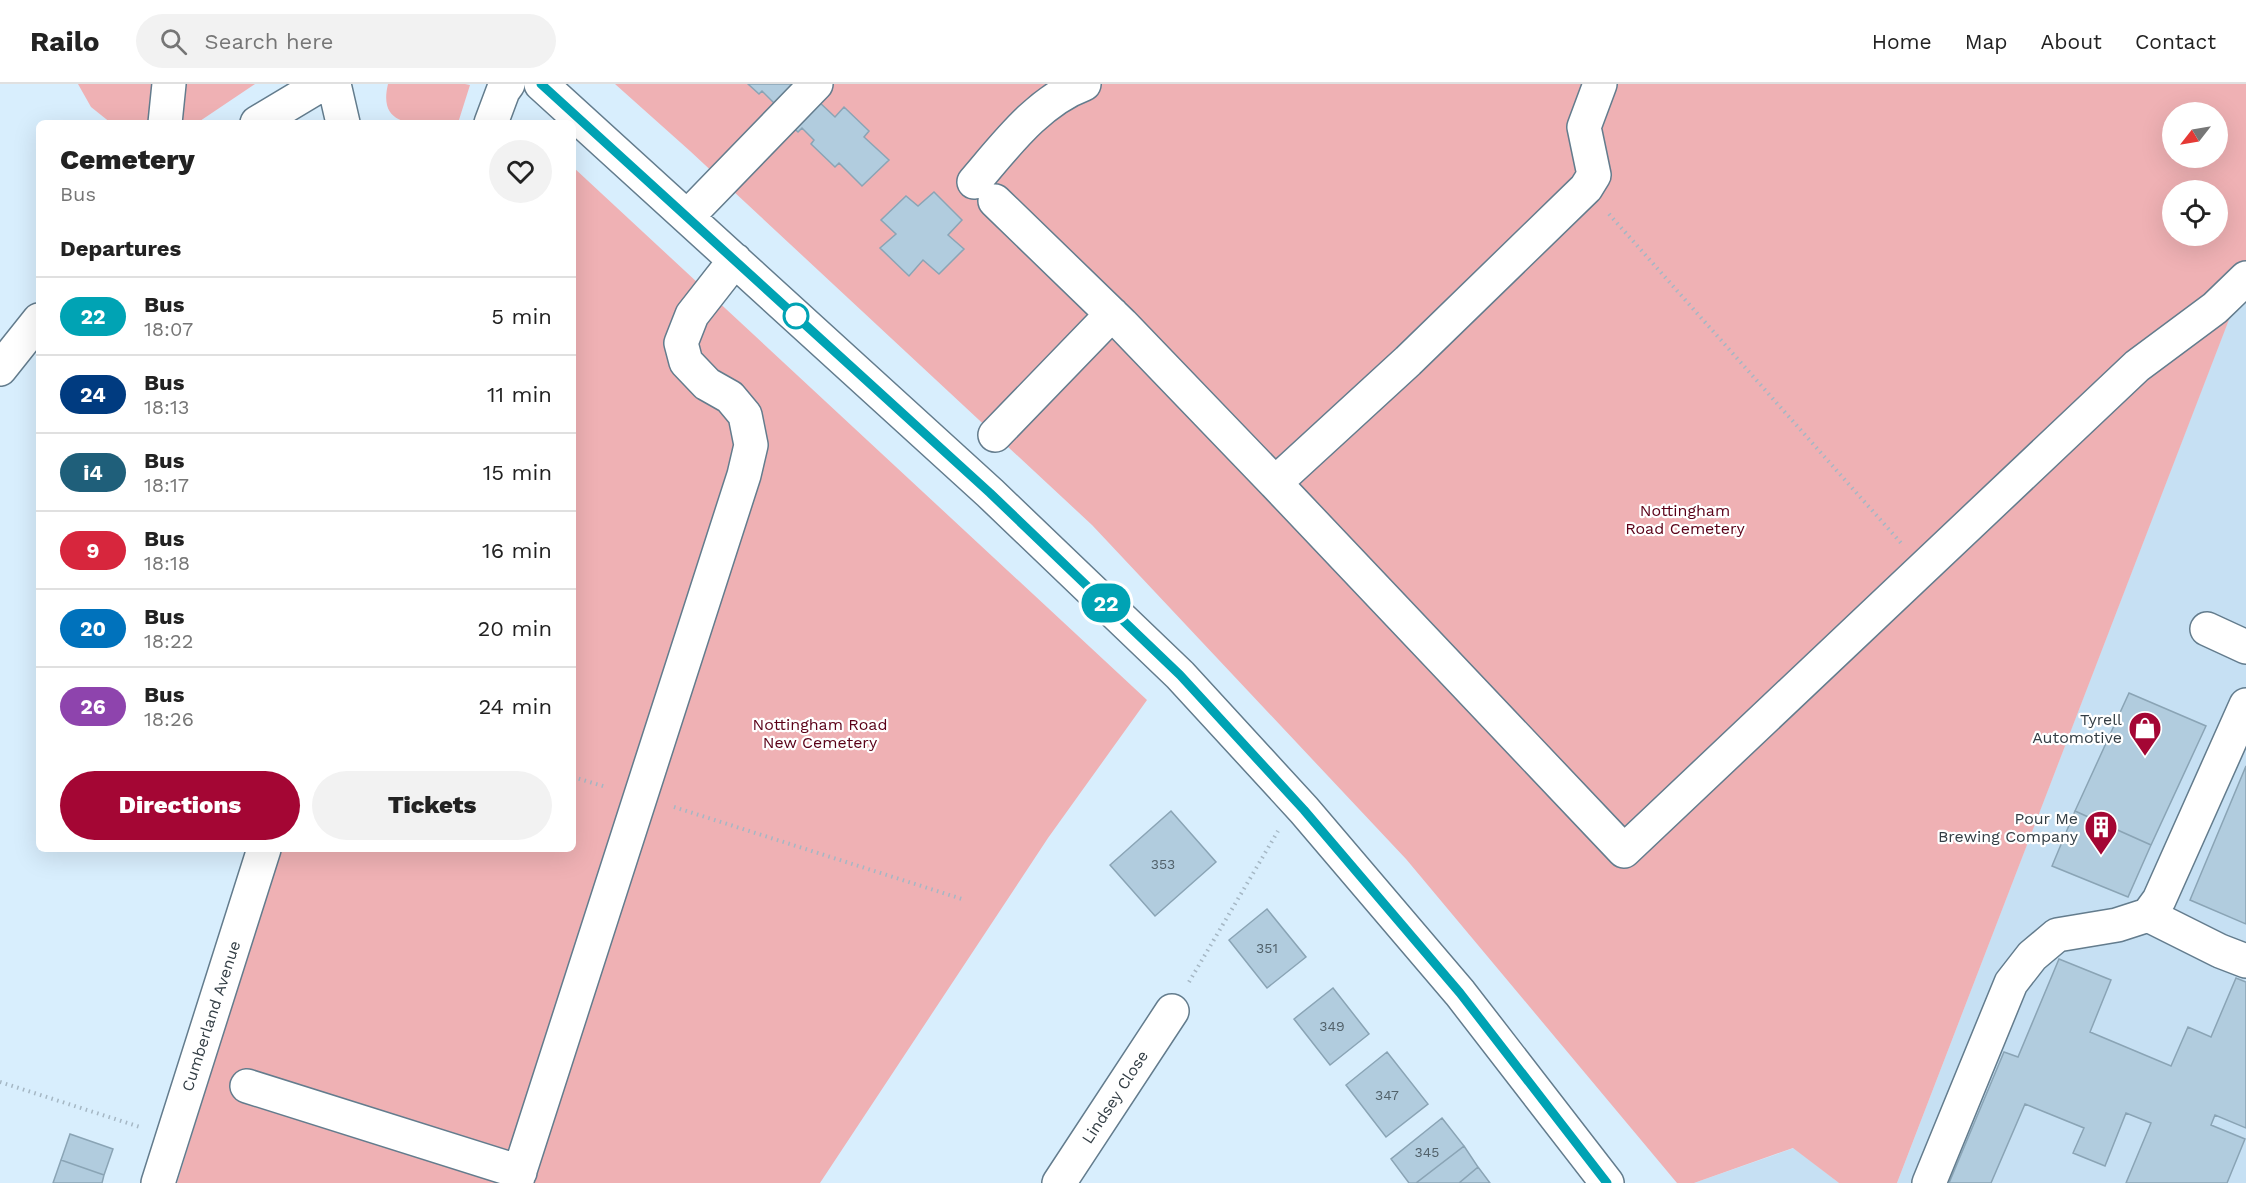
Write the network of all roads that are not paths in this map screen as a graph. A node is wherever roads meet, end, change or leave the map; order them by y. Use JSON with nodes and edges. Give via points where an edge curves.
{"nodes":[{"id":1,"x":169,"y":84,"type":"edge"},
{"id":2,"x":322,"y":84,"type":"edge"},
{"id":3,"x":334,"y":84,"type":"edge"},
{"id":4,"x":508,"y":84,"type":"edge"},
{"id":5,"x":541,"y":84,"type":"edge"},
{"id":6,"x":816,"y":84,"type":"edge"},
{"id":7,"x":1084,"y":84,"type":"edge"},
{"id":8,"x":1600,"y":84,"type":"edge"},
{"id":9,"x":285,"y":93,"type":"edge"},
{"id":10,"x":165,"y":120,"type":"edge"},
{"id":11,"x":260,"y":120,"type":"edge"},
{"id":12,"x":342,"y":120,"type":"edge"},
{"id":13,"x":492,"y":120,"type":"edge"},
{"id":14,"x":687,"y":217,"type":"junction"},
{"id":15,"x":735,"y":260,"type":"junction"},
{"id":16,"x":2246,"y":278,"type":"edge"},
{"id":17,"x":1112,"y":314,"type":"junction"},
{"id":18,"x":36,"y":323,"type":"edge"},
{"id":19,"x":4,"y":356,"type":"edge"},
{"id":20,"x":995,"y":435,"type":"dead end"},
{"id":21,"x":1275,"y":483,"type":"junction"},
{"id":22,"x":2207,"y":629,"type":"dead end"},
{"id":23,"x":2246,"y":647,"type":"edge"},
{"id":24,"x":2246,"y":705,"type":"edge"},
{"id":25,"x":263,"y":852,"type":"edge"},
{"id":26,"x":2148,"y":915,"type":"junction"},
{"id":27,"x":2246,"y":961,"type":"edge"},
{"id":28,"x":1172,"y":1011,"type":"dead end"},
{"id":29,"x":247,"y":1086,"type":"dead end"},
{"id":30,"x":518,"y":1178,"type":"edge"},
{"id":31,"x":158,"y":1183,"type":"edge"},
{"id":32,"x":1059,"y":1183,"type":"edge"},
{"id":33,"x":1606,"y":1183,"type":"edge"},
{"id":34,"x":1929,"y":1183,"type":"edge"}],
"edges":[{"from":1,"to":10,"type":"street"},
{"from":2,"to":9,"type":"street"},
{"from":3,"to":12,"type":"street"},
{"from":4,"to":13,"type":"street"},
{"from":5,"to":14,"type":"street"},
{"from":6,"to":14,"type":"street"},
{"from":7,"to":17,"type":"street","via":[[1033,117],[984,192]]},
{"from":8,"to":21,"type":"street","via":[[1584,127],[1594,175],[1586,188],[1408,361]]},
{"from":9,"to":11,"type":"street"},
{"from":14,"to":15,"type":"street"},
{"from":15,"to":30,"type":"street","via":[[692,315],[681,343],[686,362],[706,384],[730,397],[745,415],[751,445],[744,475]]},
{"from":15,"to":33,"type":"street","via":[[990,493],[1180,675],[1304,810],[1452,984]]},
{"from":16,"to":21,"type":"street","via":[[2215,308],[2138,366],[1623,851]]},
{"from":17,"to":20,"type":"street"},
{"from":17,"to":21,"type":"street"},
{"from":18,"to":19,"type":"street"},
{"from":22,"to":23,"type":"street"},
{"from":24,"to":26,"type":"street"},
{"from":25,"to":31,"type":"street","name":"Cumberland Avenue"},
{"from":26,"to":27,"type":"street"},
{"from":26,"to":34,"type":"street","via":[[2117,925],[2057,935],[2032,956],[2012,983]]},
{"from":28,"to":32,"type":"street","name":"Lindsey Close"},
{"from":29,"to":30,"type":"street"}]}
